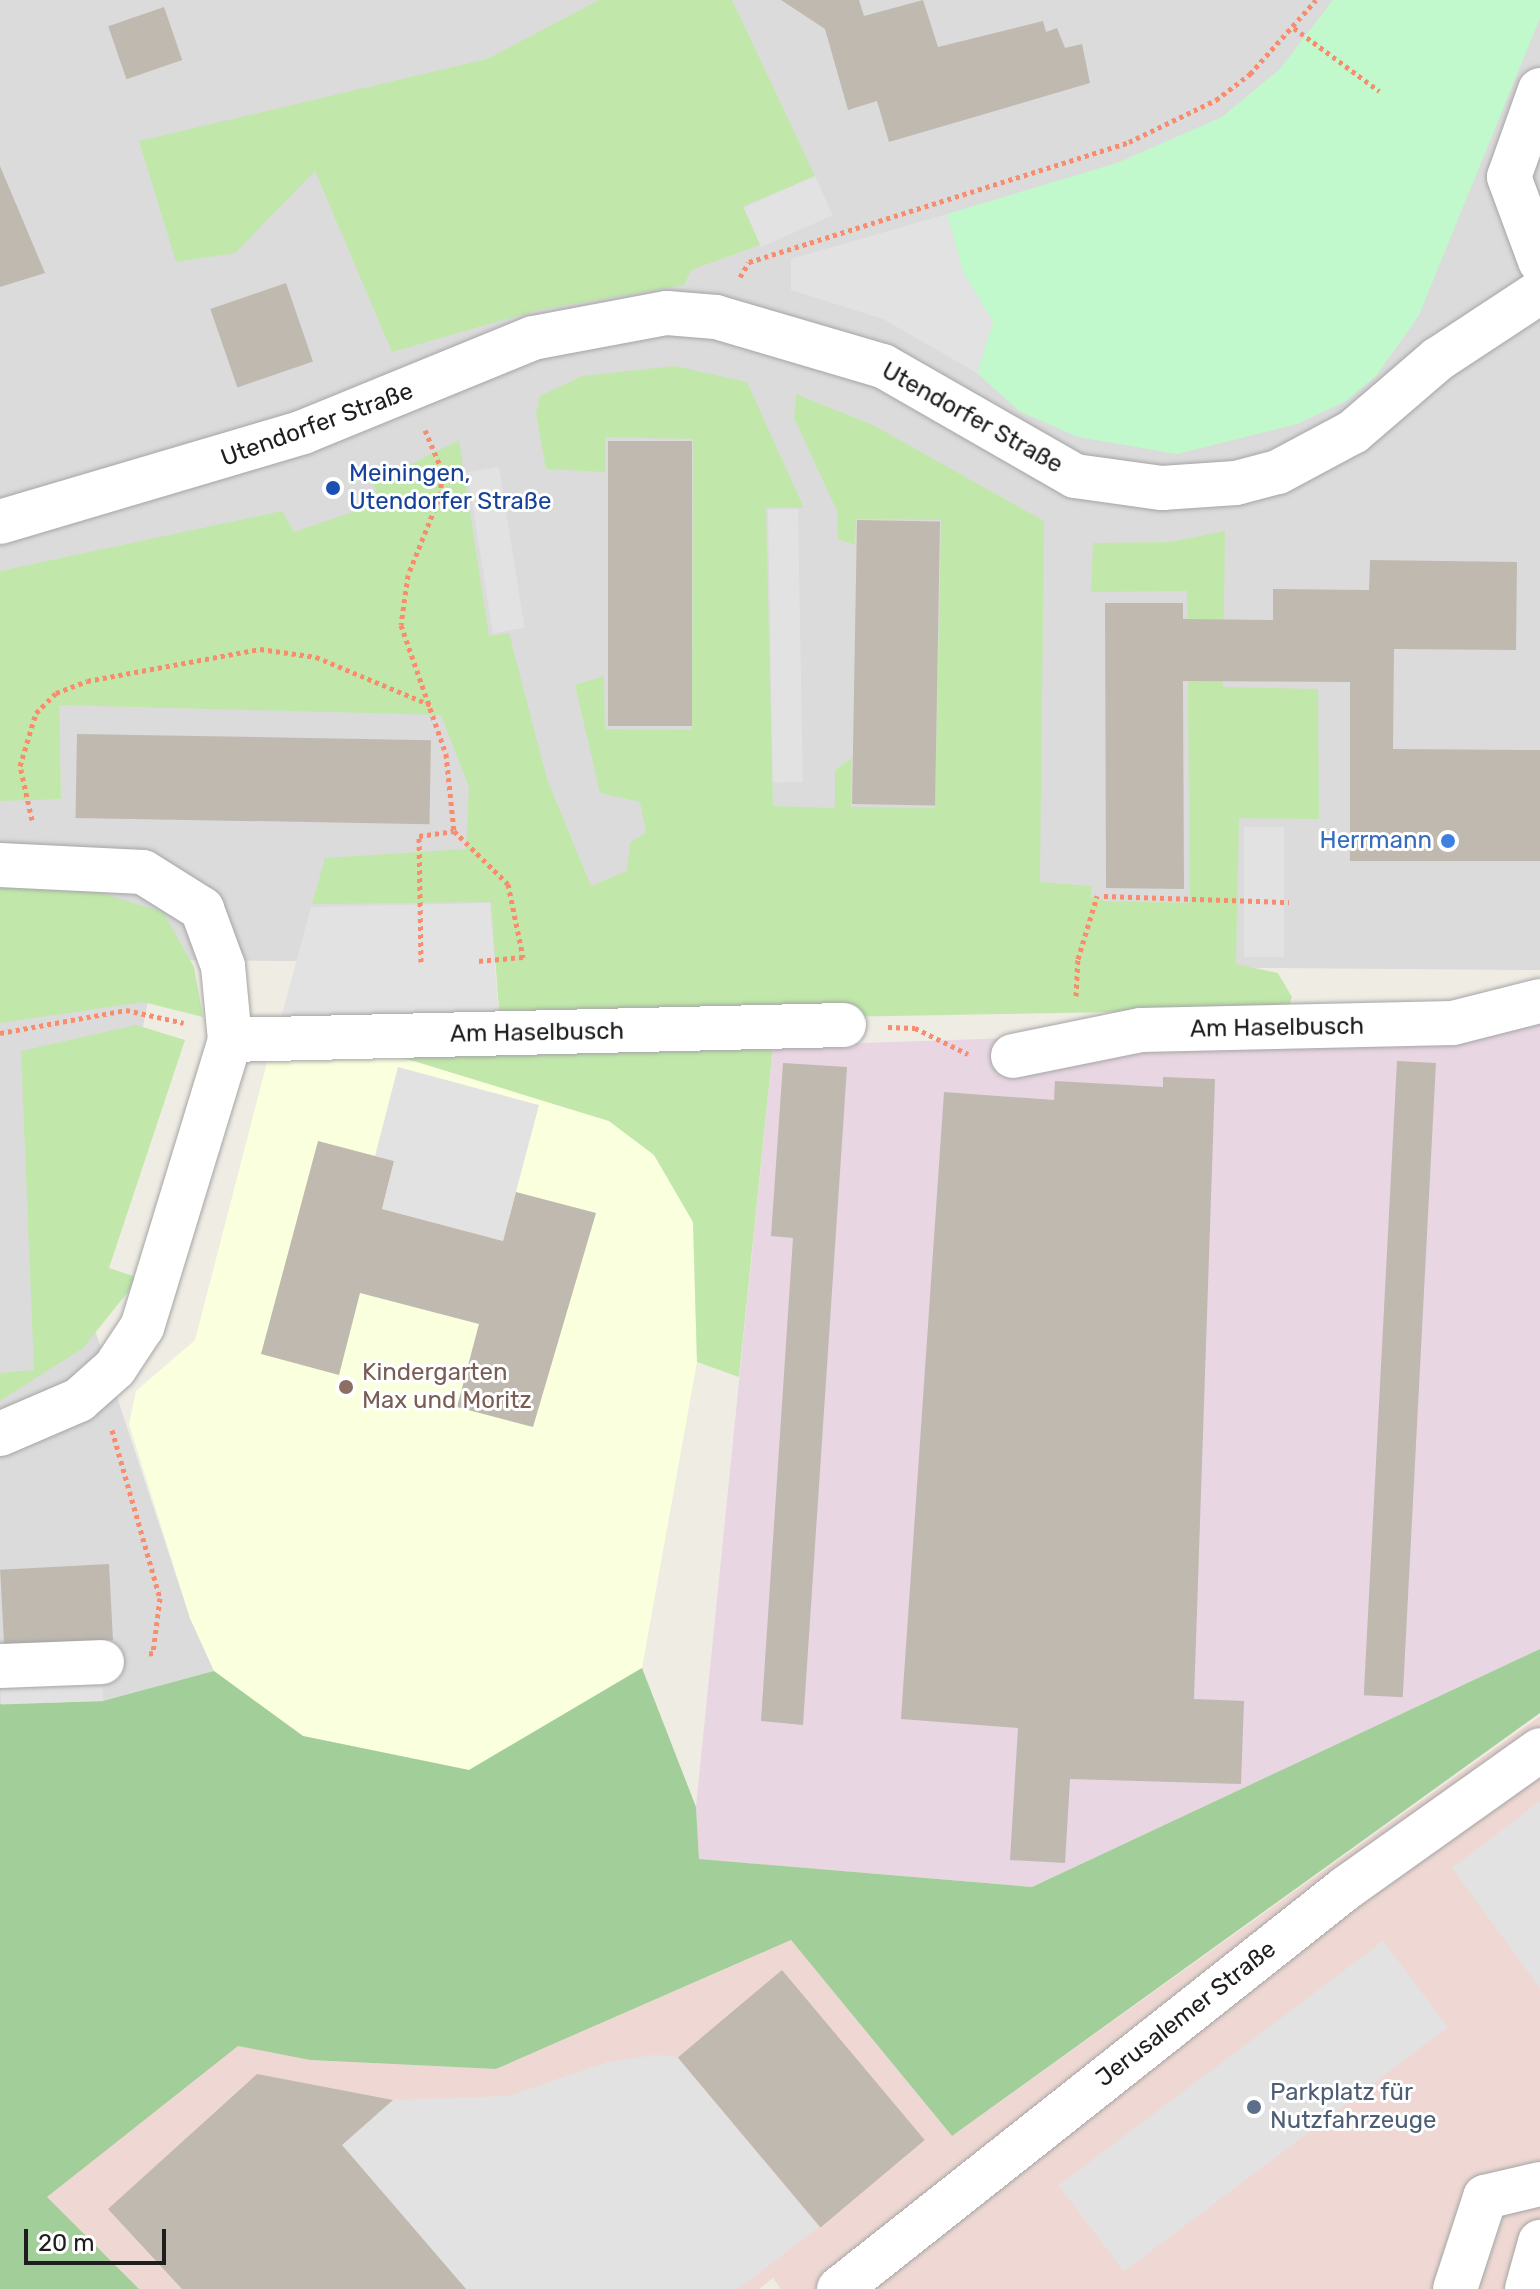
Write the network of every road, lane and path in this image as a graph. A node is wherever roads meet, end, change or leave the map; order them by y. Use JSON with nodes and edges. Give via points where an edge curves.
{"nodes":[{"id":1,"x":1316,"y":0,"type":"edge"},
{"id":2,"x":1294,"y":28,"type":"junction"},
{"id":3,"x":1540,"y":90,"type":"edge"},
{"id":4,"x":1379,"y":91,"type":"dead end"},
{"id":5,"x":1540,"y":261,"type":"edge"},
{"id":6,"x":1540,"y":292,"type":"edge"},
{"id":7,"x":716,"y":317,"type":"junction"},
{"id":8,"x":409,"y":392,"type":"junction"},
{"id":9,"x":0,"y":522,"type":"edge"},
{"id":10,"x":431,"y":705,"type":"junction"},
{"id":11,"x":454,"y":831,"type":"junction"},
{"id":12,"x":62,"y":864,"type":"junction"},
{"id":13,"x":0,"y":865,"type":"edge"},
{"id":14,"x":1289,"y":902,"type":"dead end"},
{"id":15,"x":477,"y":961,"type":"dead end"},
{"id":16,"x":421,"y":962,"type":"dead end"},
{"id":17,"x":1540,"y":1001,"type":"edge"},
{"id":18,"x":844,"y":1025,"type":"joint"},
{"id":19,"x":0,"y":1033,"type":"edge"},
{"id":20,"x":230,"y":1040,"type":"junction"},
{"id":21,"x":1073,"y":1044,"type":"junction"},
{"id":22,"x":1013,"y":1056,"type":"joint"},
{"id":23,"x":97,"y":1384,"type":"junction"},
{"id":24,"x":0,"y":1434,"type":"edge"},
{"id":25,"x":102,"y":1662,"type":"joint"},
{"id":26,"x":0,"y":1666,"type":"edge"},
{"id":27,"x":1540,"y":1750,"type":"edge"},
{"id":28,"x":1540,"y":2184,"type":"edge"},
{"id":29,"x":1540,"y":2242,"type":"edge"},
{"id":30,"x":839,"y":2289,"type":"edge"},
{"id":31,"x":1455,"y":2289,"type":"edge"},
{"id":32,"x":1527,"y":2289,"type":"edge"}],
"edges":[{"from":1,"to":2,"type":"path"},
{"from":2,"to":4,"type":"path"},
{"from":2,"to":7,"type":"path","via":[[1216,100],[1129,142],[749,262]]},
{"from":3,"to":5,"type":"street","via":[[1509,177]]},
{"from":6,"to":7,"type":"street","name":"Utendorfer Straße","via":[[1494,318],[1314,456],[1206,487],[1075,476],[883,366]]},
{"from":7,"to":8,"type":"street","name":"Utendorfer Straße","via":[[599,320],[533,338]]},
{"from":8,"to":9,"type":"street","name":"Utendorfer Straße","via":[[224,460]]},
{"from":8,"to":10,"type":"path","via":[[441,468],[438,511],[408,575],[401,625]]},
{"from":10,"to":11,"type":"path","via":[[446,754]]},
{"from":10,"to":12,"type":"path","via":[[316,657],[260,649],[136,670],[56,693],[36,713],[20,766],[25,809]]},
{"from":11,"to":15,"type":"path","via":[[508,884],[518,912],[523,957]]},
{"from":11,"to":16,"type":"path","via":[[419,836]]},
{"from":12,"to":13,"type":"street"},
{"from":12,"to":20,"type":"street","via":[[143,872],[202,909],[223,966]]},
{"from":14,"to":21,"type":"path","via":[[1101,896],[1078,959]]},
{"from":17,"to":21,"type":"street","name":"Am Haselbusch","via":[[1453,1023],[1141,1030]]},
{"from":18,"to":20,"type":"street","name":"Am Haselbusch"},
{"from":18,"to":22,"type":"path","via":[[915,1028],[966,1054]]},
{"from":19,"to":20,"type":"path","via":[[126,1010]]},
{"from":20,"to":23,"type":"street","via":[[142,1327]]},
{"from":21,"to":22,"type":"street","name":"Am Haselbusch"},
{"from":23,"to":24,"type":"street","via":[[79,1400]]},
{"from":23,"to":25,"type":"path","via":[[160,1598],[153,1653]]},
{"from":25,"to":26,"type":"street"},
{"from":27,"to":30,"type":"street","name":"Jerusalemer Straße","via":[[1346,1888]]},
{"from":28,"to":31,"type":"street","via":[[1485,2197]]},
{"from":29,"to":32,"type":"street"}]}
